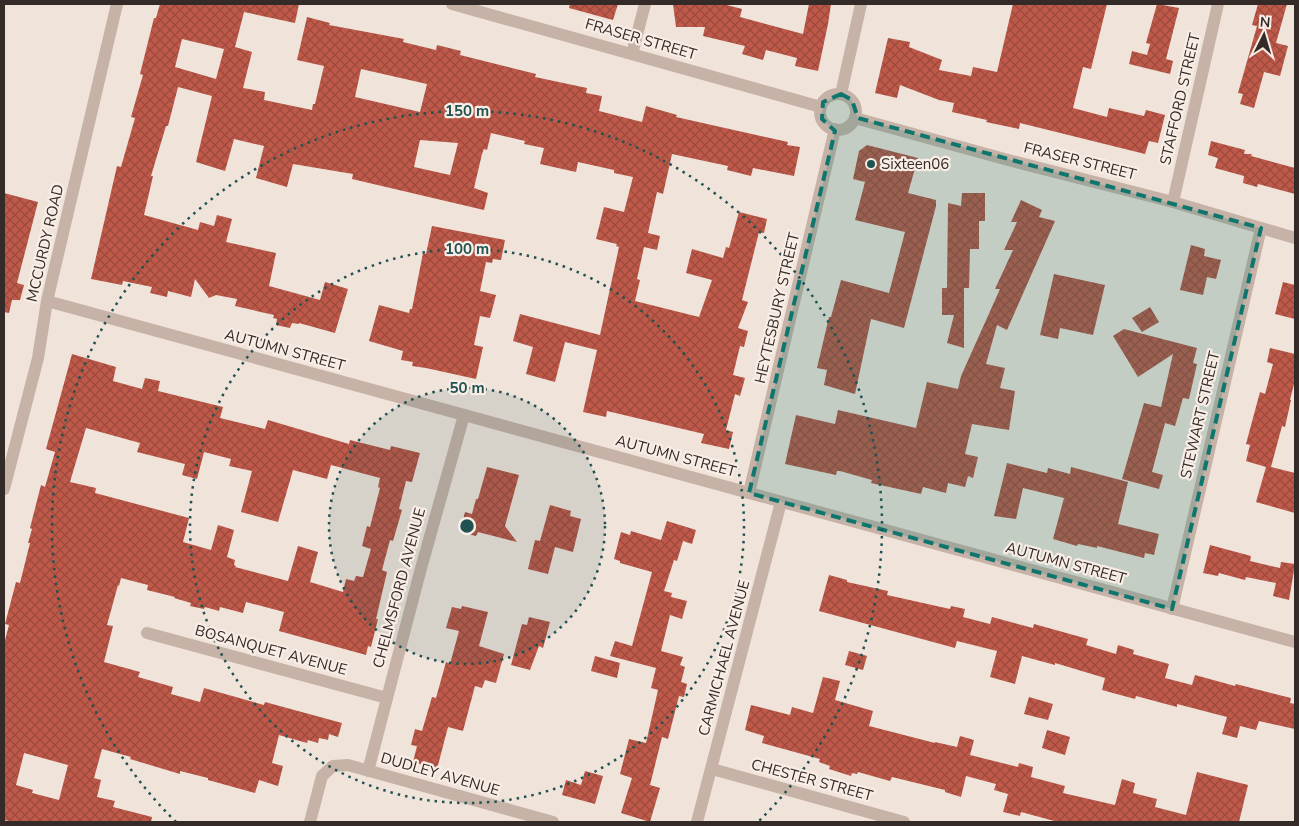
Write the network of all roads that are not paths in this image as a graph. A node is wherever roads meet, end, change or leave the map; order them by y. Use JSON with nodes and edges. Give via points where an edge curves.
{"nodes":[{"id":1,"x":117,"y":4,"type":"edge"},
{"id":2,"x":452,"y":4,"type":"edge"},
{"id":3,"x":645,"y":4,"type":"edge"},
{"id":4,"x":861,"y":4,"type":"edge"},
{"id":5,"x":1218,"y":4,"type":"edge"},
{"id":6,"x":632,"y":54,"type":"junction"},
{"id":7,"x":842,"y":94,"type":"junction"},
{"id":8,"x":821,"y":107,"type":"junction"},
{"id":9,"x":856,"y":118,"type":"junction"},
{"id":10,"x":836,"y":129,"type":"junction"},
{"id":11,"x":1173,"y":202,"type":"junction"},
{"id":12,"x":1261,"y":228,"type":"junction"},
{"id":13,"x":1295,"y":238,"type":"edge"},
{"id":14,"x":47,"y":301,"type":"junction"},
{"id":15,"x":464,"y":415,"type":"junction"},
{"id":16,"x":6,"y":475,"type":"edge"},
{"id":17,"x":4,"y":489,"type":"edge"},
{"id":18,"x":749,"y":493,"type":"junction"},
{"id":19,"x":781,"y":502,"type":"junction"},
{"id":20,"x":1172,"y":609,"type":"junction"},
{"id":21,"x":147,"y":634,"type":"dead end"},
{"id":22,"x":1295,"y":642,"type":"edge"},
{"id":23,"x":387,"y":698,"type":"junction"},
{"id":24,"x":712,"y":769,"type":"junction"},
{"id":25,"x":368,"y":770,"type":"junction"},
{"id":26,"x":310,"y":822,"type":"edge"},
{"id":27,"x":553,"y":822,"type":"edge"},
{"id":28,"x":697,"y":822,"type":"edge"},
{"id":29,"x":904,"y":822,"type":"edge"}],
"edges":[{"from":1,"to":14,"type":"street","name":"MCCURDY ROAD"},
{"from":2,"to":6,"type":"street","name":"FRASER STREET"},
{"from":3,"to":6,"type":"street"},
{"from":4,"to":7,"type":"street"},
{"from":5,"to":11,"type":"street","name":"STAFFORD STREET"},
{"from":6,"to":8,"type":"street","name":"FRASER STREET"},
{"from":7,"to":8,"type":"street","via":[[831,95]]},
{"from":7,"to":9,"type":"street","via":[[852,100]]},
{"from":8,"to":10,"type":"street","via":[[825,124]]},
{"from":9,"to":10,"type":"street","via":[[845,128]]},
{"from":9,"to":11,"type":"street","name":"FRASER STREET"},
{"from":10,"to":18,"type":"street","name":"HEYTESBURY STREET"},
{"from":11,"to":12,"type":"street","name":"FRASER STREET"},
{"from":12,"to":13,"type":"street","name":"FRASER STREET"},
{"from":12,"to":20,"type":"street","name":"STEWART STREET"},
{"from":14,"to":15,"type":"street","name":"AUTUMN STREET"},
{"from":14,"to":16,"type":"street","name":"MCCURDY ROAD","via":[[38,358]]},
{"from":15,"to":18,"type":"street","name":"AUTUMN STREET"},
{"from":15,"to":23,"type":"street","name":"CHELMSFORD AVENUE"},
{"from":16,"to":17,"type":"street","name":"MCCURDY ROAD"},
{"from":18,"to":19,"type":"street","name":"AUTUMN STREET"},
{"from":19,"to":20,"type":"street","name":"AUTUMN STREET"},
{"from":19,"to":24,"type":"street","name":"CARMICHAEL AVENUE"},
{"from":20,"to":22,"type":"street","name":"AUTUMN STREET"},
{"from":21,"to":23,"type":"street","name":"BOSANQUET AVENUE"},
{"from":23,"to":25,"type":"street","name":"CHELMSFORD AVENUE"},
{"from":24,"to":28,"type":"street","name":"CARMICHAEL AVENUE"},
{"from":24,"to":29,"type":"street","name":"CHESTER STREET"},
{"from":25,"to":26,"type":"street","name":"DUDLEY AVENUE","via":[[348,765],[333,766],[322,776]]},
{"from":25,"to":27,"type":"street","name":"DUDLEY AVENUE"}]}
